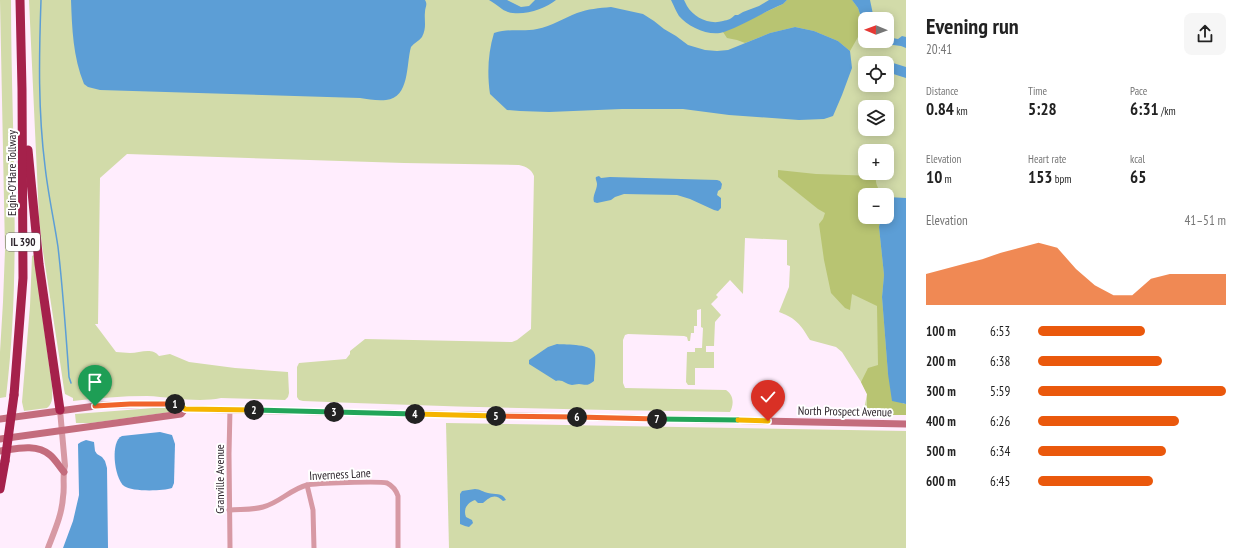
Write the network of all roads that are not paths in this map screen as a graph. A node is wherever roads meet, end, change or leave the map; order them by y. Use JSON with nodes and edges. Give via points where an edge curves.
{"nodes":[{"id":1,"x":20,"y":0,"type":"edge"},
{"id":2,"x":22,"y":89,"type":"junction"},
{"id":3,"x":185,"y":409,"type":"junction"},
{"id":4,"x":230,"y":409,"type":"junction"},
{"id":5,"x":60,"y":410,"type":"junction"},
{"id":6,"x":0,"y":419,"type":"edge"},
{"id":7,"x":906,"y":424,"type":"edge"},
{"id":8,"x":62,"y":430,"type":"junction"},
{"id":9,"x":0,"y":439,"type":"edge"},
{"id":10,"x":0,"y":451,"type":"edge"},
{"id":11,"x":64,"y":472,"type":"junction"},
{"id":12,"x":306,"y":485,"type":"junction"},
{"id":13,"x":0,"y":488,"type":"edge"},
{"id":14,"x":229,"y":510,"type":"junction"},
{"id":15,"x":48,"y":548,"type":"edge"},
{"id":16,"x":230,"y":548,"type":"edge"},
{"id":17,"x":314,"y":548,"type":"edge"},
{"id":18,"x":398,"y":548,"type":"edge"}],
"edges":[{"from":1,"to":2,"type":"highway","name":"Elgin-O'Hare Tollway","number":"IL 390"},
{"from":2,"to":5,"type":"highway","via":[[39,264]]},
{"from":2,"to":13,"type":"highway","name":"Elgin-O'Hare Tollway","number":"IL 390","bridge":true,"via":[[23,278],[14,395]]},
{"from":3,"to":4,"type":"main road","name":"North Prospect Avenue"},
{"from":3,"to":5,"type":"main road","name":"North Prospect Avenue","via":[[180,404],[150,403]]},
{"from":3,"to":8,"type":"main road","name":"North Prospect Avenue","via":[[181,414]]},
{"from":4,"to":7,"type":"main road","name":"North Prospect Avenue"},
{"from":4,"to":14,"type":"street","name":"Granville Avenue"},
{"from":5,"to":6,"type":"main road","name":"North Prospect Avenue"},
{"from":5,"to":8,"type":"street"},
{"from":8,"to":9,"type":"main road","name":"North Prospect Avenue"},
{"from":8,"to":11,"type":"street"},
{"from":10,"to":11,"type":"main road","via":[[30,448],[43,451],[49,454]]},
{"from":11,"to":15,"type":"street","via":[[64,496]]},
{"from":12,"to":14,"type":"street","name":"Inverness Lane","via":[[262,508]]},
{"from":12,"to":17,"type":"street","via":[[313,510]]},
{"from":12,"to":18,"type":"street","name":"Inverness Lane","via":[[385,482],[390,485],[398,496]]},
{"from":14,"to":16,"type":"street","name":"Granville Avenue"}]}
